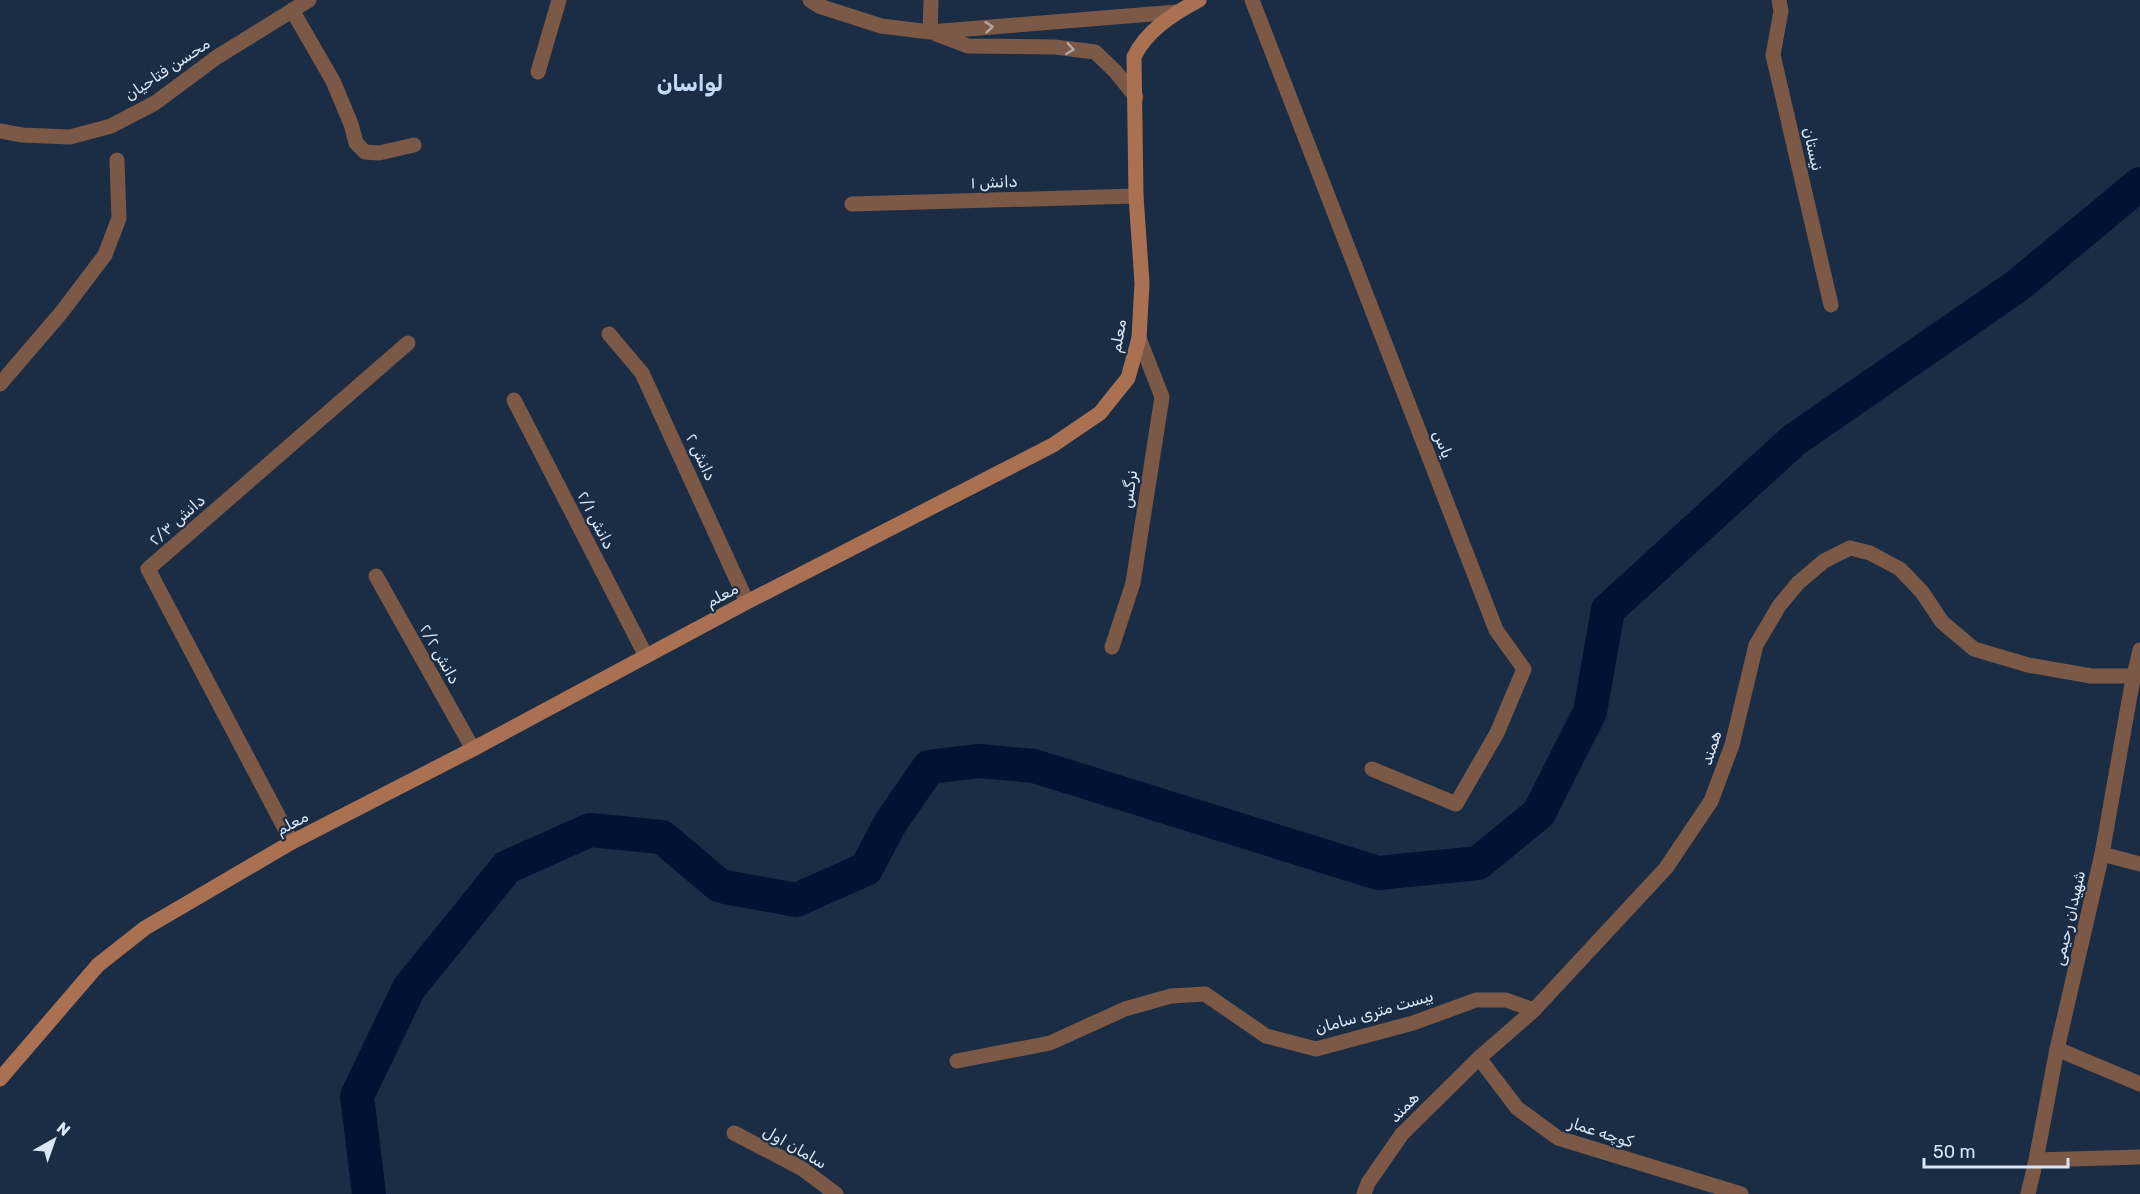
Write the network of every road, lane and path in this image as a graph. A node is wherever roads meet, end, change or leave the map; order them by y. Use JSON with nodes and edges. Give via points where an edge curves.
{"nodes":[{"id":1,"x":309,"y":0,"type":"edge"},
{"id":2,"x":559,"y":0,"type":"edge"},
{"id":3,"x":810,"y":0,"type":"edge"},
{"id":4,"x":931,"y":0,"type":"edge"},
{"id":5,"x":1198,"y":0,"type":"edge"},
{"id":6,"x":1252,"y":0,"type":"edge"},
{"id":7,"x":1779,"y":0,"type":"edge"},
{"id":8,"x":292,"y":10,"type":"junction"},
{"id":9,"x":1177,"y":12,"type":"junction"},
{"id":10,"x":930,"y":32,"type":"junction"},
{"id":11,"x":538,"y":72,"type":"dead end"},
{"id":12,"x":1136,"y":97,"type":"junction"},
{"id":13,"x":0,"y":131,"type":"edge"},
{"id":14,"x":414,"y":145,"type":"dead end"},
{"id":15,"x":117,"y":160,"type":"dead end"},
{"id":16,"x":1136,"y":196,"type":"junction"},
{"id":17,"x":852,"y":204,"type":"dead end"},
{"id":18,"x":1831,"y":305,"type":"dead end"},
{"id":19,"x":609,"y":334,"type":"dead end"},
{"id":20,"x":1139,"y":338,"type":"junction"},
{"id":21,"x":408,"y":343,"type":"dead end"},
{"id":22,"x":0,"y":384,"type":"edge"},
{"id":23,"x":514,"y":400,"type":"dead end"},
{"id":24,"x":376,"y":576,"type":"dead end"},
{"id":25,"x":747,"y":602,"type":"junction"},
{"id":26,"x":1112,"y":647,"type":"dead end"},
{"id":27,"x":2140,"y":650,"type":"edge"},
{"id":28,"x":646,"y":656,"type":"junction"},
{"id":29,"x":2134,"y":676,"type":"junction"},
{"id":30,"x":472,"y":749,"type":"junction"},
{"id":31,"x":1372,"y":768,"type":"dead end"},
{"id":32,"x":292,"y":842,"type":"junction"},
{"id":33,"x":2102,"y":854,"type":"junction"},
{"id":34,"x":2140,"y":864,"type":"edge"},
{"id":35,"x":1534,"y":1010,"type":"junction"},
{"id":36,"x":2057,"y":1049,"type":"junction"},
{"id":37,"x":1479,"y":1058,"type":"junction"},
{"id":38,"x":957,"y":1061,"type":"dead end"},
{"id":39,"x":0,"y":1079,"type":"edge"},
{"id":40,"x":2140,"y":1084,"type":"edge"},
{"id":41,"x":734,"y":1134,"type":"dead end"},
{"id":42,"x":2140,"y":1157,"type":"edge"},
{"id":43,"x":2036,"y":1160,"type":"junction"},
{"id":44,"x":836,"y":1194,"type":"edge"},
{"id":45,"x":1364,"y":1194,"type":"edge"},
{"id":46,"x":1741,"y":1194,"type":"edge"},
{"id":47,"x":2028,"y":1194,"type":"edge"}],
"edges":[{"from":1,"to":8,"type":"street","name":"محسن فتاحیان"},
{"from":2,"to":11,"type":"street"},
{"from":3,"to":10,"type":"street","via":[[881,26]]},
{"from":4,"to":10,"type":"street"},
{"from":5,"to":9,"type":"main road","name":"معلم"},
{"from":6,"to":31,"type":"street","name":"یاس","via":[[1496,630],[1524,669],[1497,734],[1456,804]]},
{"from":7,"to":18,"type":"street","name":"نیستان","via":[[1781,11],[1773,55]]},
{"from":8,"to":13,"type":"street","name":"محسن فتاحیان","via":[[217,57],[155,103],[111,126],[70,137]]},
{"from":8,"to":14,"type":"street","via":[[333,81],[356,143],[365,152],[379,153]]},
{"from":10,"to":9,"type":"street","one_way":true},
{"from":9,"to":12,"type":"main road","name":"معلم","via":[[1141,41],[1137,49]]},
{"from":10,"to":12,"type":"street","one_way":true,"via":[[968,46],[1055,47],[1095,52]]},
{"from":12,"to":16,"type":"main road","name":"معلم"},
{"from":15,"to":22,"type":"street","via":[[119,218],[105,255]]},
{"from":16,"to":17,"type":"street","name":"دانش ۱"},
{"from":16,"to":20,"type":"main road","name":"معلم","via":[[1142,284]]},
{"from":19,"to":25,"type":"street","name":"دانش ۲","via":[[642,373]]},
{"from":20,"to":25,"type":"main road","name":"معلم","via":[[1128,378],[1121,387],[1100,413],[1053,445]]},
{"from":20,"to":26,"type":"street","name":"نرگس","via":[[1162,397],[1133,583]]},
{"from":21,"to":32,"type":"street","name":"دانش ۲/۳","via":[[148,568]]},
{"from":23,"to":28,"type":"street","name":"دانش ۲/۱"},
{"from":24,"to":30,"type":"street","name":"دانش ۲/۲"},
{"from":25,"to":28,"type":"main road","name":"معلم"},
{"from":27,"to":29,"type":"street","name":"شهیدان رحیمی"},
{"from":28,"to":30,"type":"main road","name":"معلم"},
{"from":29,"to":33,"type":"street","name":"شهیدان رحیمی"},
{"from":29,"to":35,"type":"street","name":"همند","via":[[2091,676],[2028,665],[1974,649],[1942,622],[1900,569],[1870,553],[1850,548],[1824,561],[1798,582],[1756,645],[1732,745],[1712,801],[1666,868]]},
{"from":30,"to":32,"type":"main road","name":"معلم"},
{"from":32,"to":39,"type":"main road","name":"معلم","via":[[145,928],[98,964]]},
{"from":33,"to":34,"type":"street"},
{"from":33,"to":36,"type":"street","name":"شهیدان رحیمی"},
{"from":35,"to":37,"type":"street","name":"همند"},
{"from":35,"to":38,"type":"street","name":"بیست متری سامان","via":[[1506,1000],[1476,1000],[1413,1023],[1316,1049],[1266,1036],[1205,994],[1171,996],[1125,1009],[1050,1043]]},
{"from":36,"to":40,"type":"street"},
{"from":36,"to":43,"type":"street","name":"شهیدان رحیمی"},
{"from":37,"to":45,"type":"street","name":"همند","via":[[1402,1134]]},
{"from":37,"to":46,"type":"street","name":"کوچه عمار","via":[[1516,1108],[1558,1138]]},
{"from":41,"to":44,"type":"street","name":"سامان اول","via":[[801,1168]]},
{"from":42,"to":43,"type":"street"},
{"from":43,"to":47,"type":"street","name":"شهیدان رحیمی"}]}
